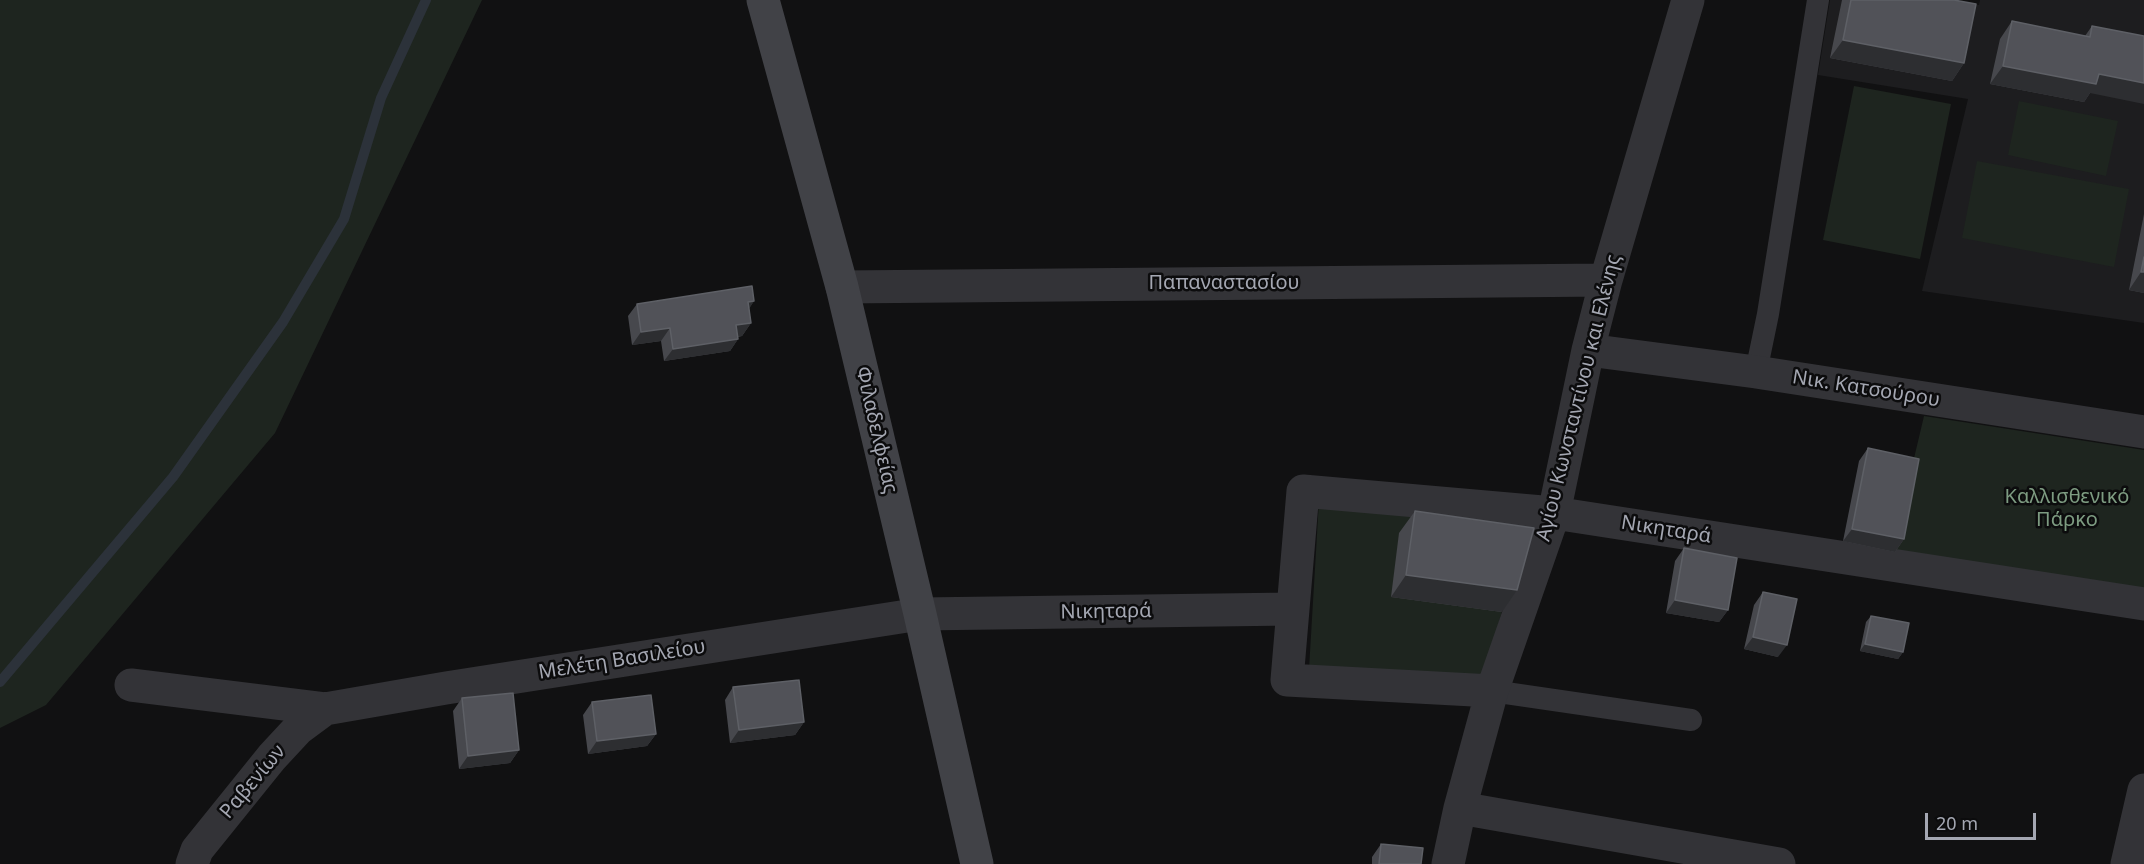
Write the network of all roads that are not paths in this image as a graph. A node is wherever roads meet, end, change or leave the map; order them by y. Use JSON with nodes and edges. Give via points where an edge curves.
{"nodes":[{"id":1,"x":763,"y":0,"type":"edge"},
{"id":2,"x":1688,"y":0,"type":"edge"},
{"id":3,"x":1818,"y":0,"type":"edge"},
{"id":4,"x":1606,"y":280,"type":"junction"},
{"id":5,"x":842,"y":287,"type":"junction"},
{"id":6,"x":1588,"y":350,"type":"junction"},
{"id":7,"x":1756,"y":372,"type":"junction"},
{"id":8,"x":2144,"y":432,"type":"edge"},
{"id":9,"x":1554,"y":513,"type":"junction"},
{"id":10,"x":2144,"y":604,"type":"edge"},
{"id":11,"x":1292,"y":609,"type":"junction"},
{"id":12,"x":920,"y":614,"type":"junction"},
{"id":13,"x":131,"y":685,"type":"dead end"},
{"id":14,"x":1492,"y":691,"type":"junction"},
{"id":15,"x":325,"y":710,"type":"junction"},
{"id":16,"x":1690,"y":720,"type":"dead end"},
{"id":17,"x":2144,"y":790,"type":"edge"},
{"id":18,"x":1460,"y":808,"type":"junction"},
{"id":19,"x":192,"y":864,"type":"edge"},
{"id":20,"x":977,"y":864,"type":"edge"},
{"id":21,"x":1448,"y":864,"type":"edge"},
{"id":22,"x":1779,"y":864,"type":"edge"},
{"id":23,"x":2127,"y":864,"type":"edge"}],
"edges":[{"from":1,"to":5,"type":"main road","name":"Φιλαδελφείας"},
{"from":2,"to":4,"type":"street","name":"Αγίου Κωνσταντίνου και Ελένης"},
{"from":3,"to":7,"type":"lane"},
{"from":4,"to":5,"type":"street","name":"Παπαναστασίου"},
{"from":4,"to":6,"type":"street","name":"Αγίου Κωνσταντίνου και Ελένης"},
{"from":5,"to":12,"type":"main road","name":"Φιλαδελφείας"},
{"from":6,"to":7,"type":"street","name":"Νικ. Κατσούρου"},
{"from":6,"to":9,"type":"street","name":"Αγίου Κωνσταντίνου και Ελένης"},
{"from":7,"to":8,"type":"street","name":"Νικ. Κατσούρου"},
{"from":9,"to":10,"type":"street","name":"Νικηταρά"},
{"from":9,"to":11,"type":"street","name":"Νικηταρά","via":[[1303,491]]},
{"from":9,"to":14,"type":"street","name":"Αγίου Κωνσταντίνου και Ελένης"},
{"from":11,"to":12,"type":"street","name":"Νικηταρά"},
{"from":11,"to":14,"type":"street","name":"Νικηταρά","via":[[1287,680]]},
{"from":12,"to":15,"type":"street","name":"Μελέτη Βασιλείου"},
{"from":12,"to":20,"type":"main road","name":"Φιλαδελφείας"},
{"from":13,"to":15,"type":"street"},
{"from":14,"to":16,"type":"lane"},
{"from":14,"to":18,"type":"street","name":"Αγίου Κωνσταντίνου και Ελένης"},
{"from":15,"to":19,"type":"street","name":"Ραβενίων","via":[[298,729],[272,757],[197,850]]},
{"from":17,"to":23,"type":"street"},
{"from":18,"to":21,"type":"street","name":"Αγίου Κωνσταντίνου και Ελένης"},
{"from":18,"to":22,"type":"street"}]}
